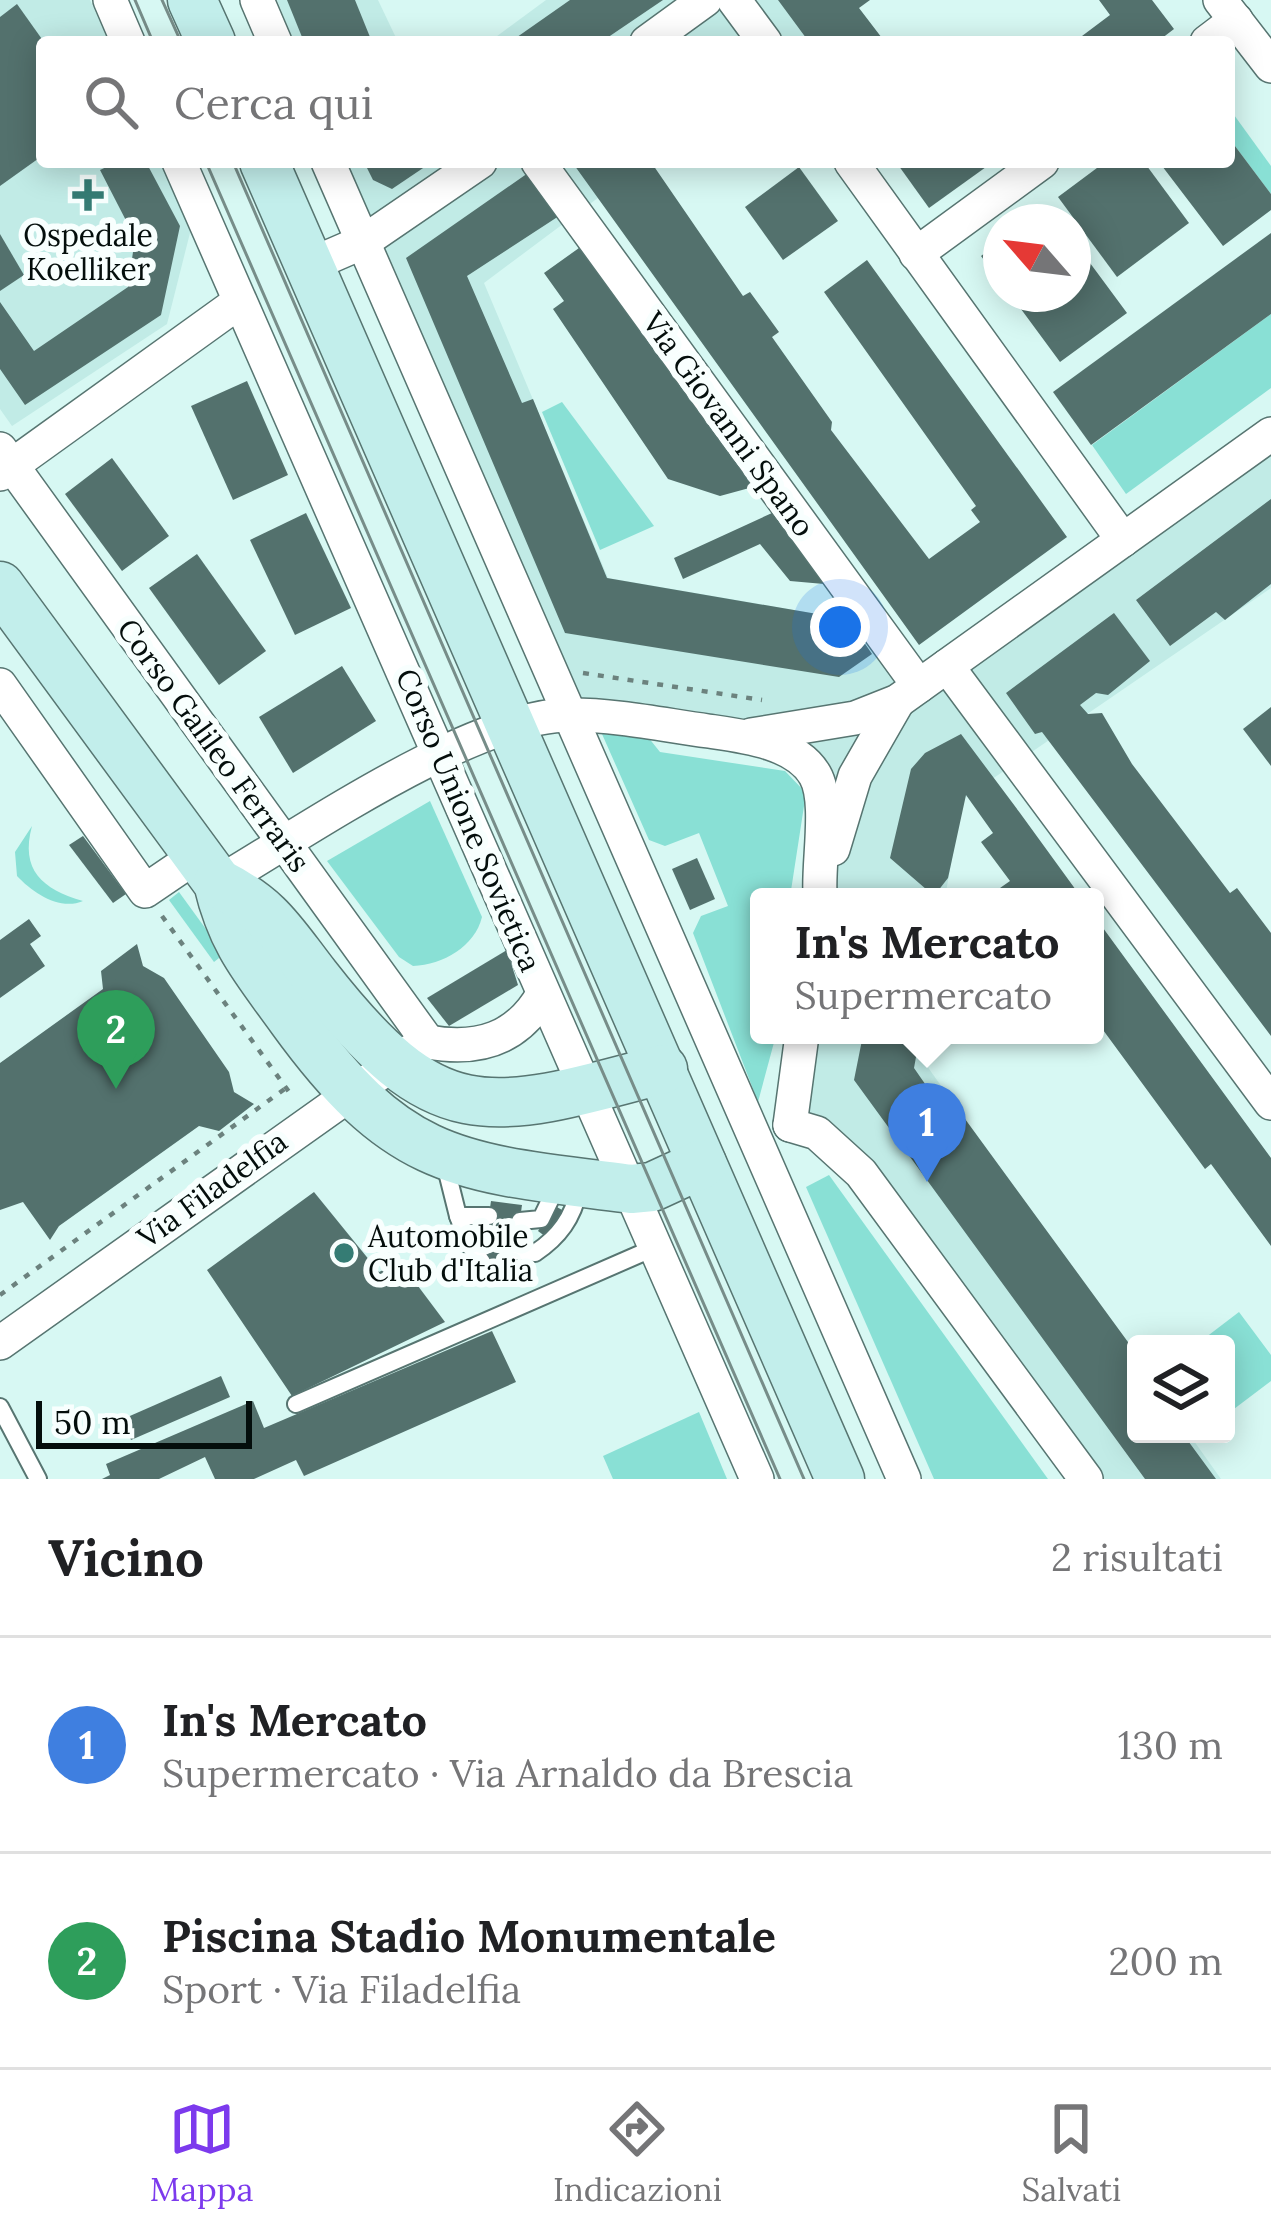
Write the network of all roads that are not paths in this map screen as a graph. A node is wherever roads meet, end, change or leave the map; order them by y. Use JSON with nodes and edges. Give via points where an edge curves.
{"nodes":[{"id":1,"x":110,"y":0,"type":"edge"},
{"id":2,"x":192,"y":0,"type":"edge"},
{"id":3,"x":257,"y":0,"type":"edge"},
{"id":4,"x":705,"y":0,"type":"edge"},
{"id":5,"x":734,"y":0,"type":"edge"},
{"id":6,"x":1228,"y":10,"type":"edge"},
{"id":7,"x":125,"y":36,"type":"edge"},
{"id":8,"x":208,"y":36,"type":"edge"},
{"id":9,"x":272,"y":36,"type":"edge"},
{"id":10,"x":655,"y":36,"type":"edge"},
{"id":11,"x":761,"y":36,"type":"edge"},
{"id":12,"x":1211,"y":36,"type":"edge"},
{"id":13,"x":1271,"y":66,"type":"edge"},
{"id":14,"x":182,"y":168,"type":"edge"},
{"id":15,"x":267,"y":168,"type":"edge"},
{"id":16,"x":331,"y":168,"type":"edge"},
{"id":17,"x":471,"y":168,"type":"edge"},
{"id":18,"x":542,"y":168,"type":"edge"},
{"id":19,"x":854,"y":168,"type":"edge"},
{"id":20,"x":1034,"y":168,"type":"edge"},
{"id":21,"x":364,"y":242,"type":"junction"},
{"id":22,"x":916,"y":254,"type":"junction"},
{"id":23,"x":310,"y":266,"type":"junction"},
{"id":24,"x":239,"y":302,"type":"junction"},
{"id":25,"x":1271,"y":434,"type":"edge"},
{"id":26,"x":4,"y":462,"type":"edge"},
{"id":27,"x":1123,"y":540,"type":"junction"},
{"id":28,"x":0,"y":586,"type":"edge"},
{"id":29,"x":921,"y":684,"type":"junction"},
{"id":30,"x":0,"y":685,"type":"edge"},
{"id":31,"x":570,"y":715,"type":"junction"},
{"id":32,"x":510,"y":723,"type":"junction"},
{"id":33,"x":743,"y":736,"type":"junction"},
{"id":34,"x":442,"y":754,"type":"junction"},
{"id":35,"x":285,"y":843,"type":"junction"},
{"id":36,"x":208,"y":869,"type":"junction"},
{"id":37,"x":820,"y":888,"type":"edge"},
{"id":38,"x":822,"y":888,"type":"edge"},
{"id":39,"x":1094,"y":888,"type":"edge"},
{"id":40,"x":1104,"y":900,"type":"edge"},
{"id":41,"x":543,"y":994,"type":"junction"},
{"id":42,"x":801,"y":1044,"type":"edge"},
{"id":43,"x":716,"y":1048,"type":"junction"},
{"id":44,"x":409,"y":1053,"type":"junction"},
{"id":45,"x":663,"y":1070,"type":"junction"},
{"id":46,"x":588,"y":1090,"type":"junction"},
{"id":47,"x":348,"y":1092,"type":"junction"},
{"id":48,"x":1268,"y":1094,"type":"edge"},
{"id":49,"x":790,"y":1125,"type":"junction"},
{"id":50,"x":756,"y":1139,"type":"junction"},
{"id":51,"x":444,"y":1158,"type":"junction"},
{"id":52,"x":702,"y":1164,"type":"junction"},
{"id":53,"x":631,"y":1189,"type":"junction"},
{"id":54,"x":560,"y":1194,"type":"junction"},
{"id":55,"x":458,"y":1216,"type":"junction"},
{"id":56,"x":656,"y":1247,"type":"junction"},
{"id":57,"x":0,"y":1343,"type":"edge"},
{"id":58,"x":296,"y":1403,"type":"dead end"},
{"id":59,"x":0,"y":1407,"type":"edge"},
{"id":60,"x":38,"y":1479,"type":"edge"},
{"id":61,"x":757,"y":1479,"type":"edge"},
{"id":62,"x":840,"y":1479,"type":"edge"},
{"id":63,"x":904,"y":1479,"type":"edge"},
{"id":64,"x":1086,"y":1479,"type":"edge"}],
"edges":[{"from":1,"to":7,"type":"street"},
{"from":2,"to":8,"type":"main road"},
{"from":3,"to":9,"type":"street"},
{"from":4,"to":10,"type":"street"},
{"from":5,"to":11,"type":"street"},
{"from":6,"to":12,"type":"street"},
{"from":6,"to":13,"type":"street"},
{"from":14,"to":24,"type":"street","name":"Corso Unione Sovietica"},
{"from":15,"to":23,"type":"main road"},
{"from":16,"to":21,"type":"street"},
{"from":17,"to":21,"type":"street"},
{"from":18,"to":29,"type":"street","name":"Via Giovanni Spano"},
{"from":19,"to":22,"type":"street"},
{"from":20,"to":22,"type":"street"},
{"from":21,"to":23,"type":"street"},
{"from":21,"to":31,"type":"street"},
{"from":22,"to":27,"type":"street"},
{"from":23,"to":32,"type":"main road"},
{"from":24,"to":26,"type":"street"},
{"from":24,"to":34,"type":"street","name":"Corso Unione Sovietica"},
{"from":25,"to":27,"type":"street"},
{"from":26,"to":35,"type":"street","name":"Corso Galileo Ferraris"},
{"from":27,"to":29,"type":"street"},
{"from":28,"to":36,"type":"main road"},
{"from":29,"to":33,"type":"street","via":[[855,718]]},
{"from":29,"to":38,"type":"street","via":[[855,776]]},
{"from":29,"to":39,"type":"street","name":"Via Giovanni Spano"},
{"from":30,"to":36,"type":"street","via":[[145,891]]},
{"from":31,"to":32,"type":"street"},
{"from":31,"to":33,"type":"street"},
{"from":31,"to":43,"type":"street"},
{"from":32,"to":34,"type":"street"},
{"from":32,"to":45,"type":"main road"},
{"from":33,"to":37,"type":"street","via":[[797,755],[815,775],[823,800]]},
{"from":34,"to":35,"type":"street"},
{"from":34,"to":41,"type":"street","name":"Corso Unione Sovietica"},
{"from":35,"to":36,"type":"street"},
{"from":35,"to":44,"type":"street","name":"Corso Galileo Ferraris"},
{"from":36,"to":44,"type":"main road","via":[[258,903],[366,1041]]},
{"from":36,"to":47,"type":"main road","via":[[230,932]]},
{"from":40,"to":48,"type":"street","name":"Via Giovanni Spano"},
{"from":41,"to":44,"type":"street","via":[[528,1020],[500,1037]]},
{"from":41,"to":46,"type":"street","name":"Corso Unione Sovietica"},
{"from":42,"to":49,"type":"street"},
{"from":43,"to":45,"type":"street"},
{"from":43,"to":50,"type":"street"},
{"from":44,"to":46,"type":"main road","via":[[428,1087],[473,1102],[533,1102]]},
{"from":44,"to":47,"type":"street","name":"Via Filadelfia"},
{"from":45,"to":46,"type":"main road"},
{"from":45,"to":52,"type":"main road"},
{"from":46,"to":53,"type":"street","name":"Corso Unione Sovietica"},
{"from":47,"to":51,"type":"main road"},
{"from":47,"to":57,"type":"street","name":"Via Filadelfia"},
{"from":49,"to":50,"type":"street"},
{"from":49,"to":64,"type":"street","via":[[817,1133],[861,1173]]},
{"from":50,"to":52,"type":"street"},
{"from":50,"to":63,"type":"street"},
{"from":51,"to":54,"type":"main road"},
{"from":51,"to":55,"type":"lane"},
{"from":52,"to":53,"type":"main road"},
{"from":52,"to":62,"type":"main road"},
{"from":53,"to":54,"type":"main road"},
{"from":53,"to":56,"type":"street","name":"Corso Unione Sovietica"},
{"from":54,"to":54,"type":"lane","via":[[564,1228],[535,1253],[516,1244]]},
{"from":55,"to":55,"type":"lane","via":[[482,1240]]},
{"from":56,"to":58,"type":"lane"},
{"from":56,"to":61,"type":"street","name":"Corso Unione Sovietica"},
{"from":59,"to":60,"type":"lane"}]}
